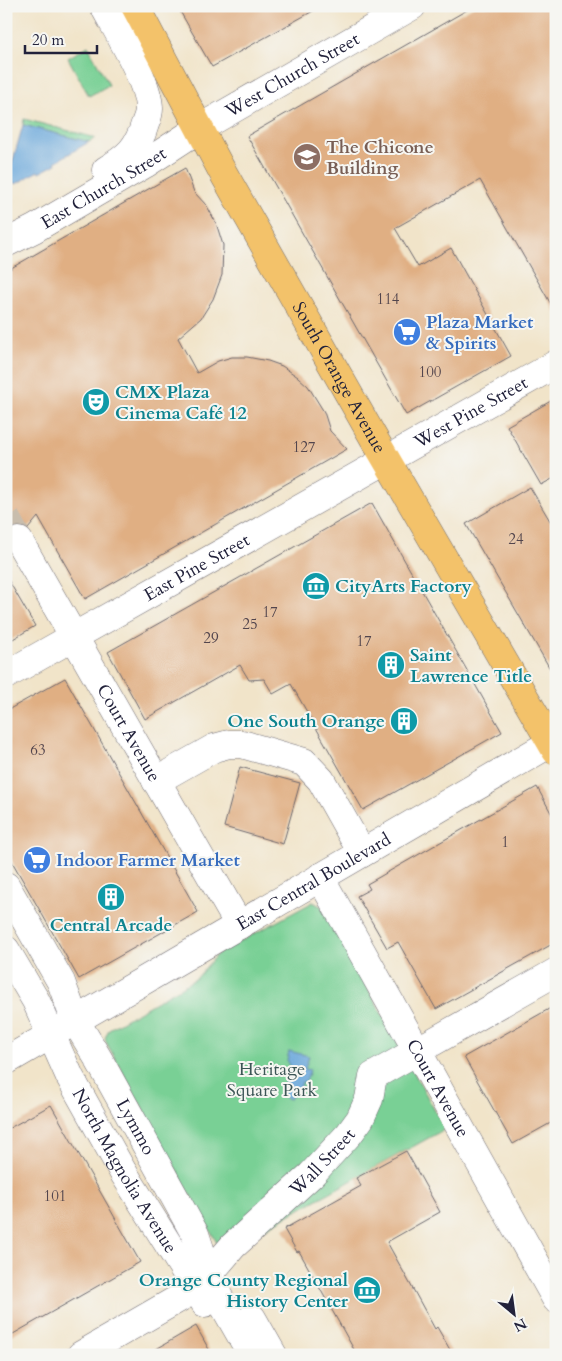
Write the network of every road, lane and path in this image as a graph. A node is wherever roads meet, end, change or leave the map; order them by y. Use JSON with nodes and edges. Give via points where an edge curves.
{"nodes":[{"id":1,"x":104,"y":6,"type":"edge"},
{"id":2,"x":135,"y":6,"type":"edge"},
{"id":3,"x":412,"y":6,"type":"edge"},
{"id":4,"x":200,"y":128,"type":"junction"},
{"id":5,"x":6,"y":226,"type":"edge"},
{"id":6,"x":6,"y":243,"type":"edge"},
{"id":7,"x":556,"y":364,"type":"edge"},
{"id":8,"x":387,"y":460,"type":"junction"},
{"id":9,"x":19,"y":541,"type":"tunnel mouth"},
{"id":10,"x":73,"y":638,"type":"junction"},
{"id":11,"x":6,"y":675,"type":"edge"},
{"id":12,"x":554,"y":744,"type":"edge"},
{"id":13,"x":156,"y":781,"type":"junction"},
{"id":14,"x":362,"y":853,"type":"junction"},
{"id":15,"x":320,"y":877,"type":"junction"},
{"id":16,"x":6,"y":886,"type":"edge"},
{"id":17,"x":6,"y":922,"type":"edge"},
{"id":18,"x":239,"y":925,"type":"junction"},
{"id":19,"x":6,"y":950,"type":"edge"},
{"id":20,"x":556,"y":972,"type":"edge"},
{"id":21,"x":76,"y":1020,"type":"junction"},
{"id":22,"x":50,"y":1035,"type":"junction"},
{"id":23,"x":417,"y":1051,"type":"junction"},
{"id":24,"x":6,"y":1060,"type":"edge"},
{"id":25,"x":208,"y":1276,"type":"junction"},
{"id":26,"x":556,"y":1299,"type":"edge"},
{"id":27,"x":81,"y":1355,"type":"edge"},
{"id":28,"x":235,"y":1355,"type":"edge"},
{"id":29,"x":252,"y":1355,"type":"edge"},
{"id":30,"x":273,"y":1355,"type":"edge"}],
"edges":[{"from":1,"to":5,"type":"street","via":[[143,81],[149,111],[141,137],[120,162]]},
{"from":2,"to":4,"type":"main road","name":"South Orange Avenue"},
{"from":3,"to":4,"type":"street","name":"West Church Street"},
{"from":4,"to":6,"type":"street","name":"East Church Street","via":[[145,164]]},
{"from":4,"to":8,"type":"main road","name":"South Orange Avenue"},
{"from":7,"to":8,"type":"street","name":"West Pine Street"},
{"from":8,"to":10,"type":"street","name":"East Pine Street"},
{"from":8,"to":12,"type":"main road","name":"South Orange Avenue","via":[[535,718]]},
{"from":9,"to":10,"type":"street","name":"Court Avenue"},
{"from":10,"to":11,"type":"street","name":"East Pine Street"},
{"from":10,"to":13,"type":"street","name":"Court Avenue"},
{"from":12,"to":14,"type":"street","name":"East Central Boulevard"},
{"from":13,"to":14,"type":"street","via":[[214,748],[229,744],[242,744],[304,762],[321,780]]},
{"from":13,"to":18,"type":"street","name":"Court Avenue"},
{"from":14,"to":15,"type":"street","name":"East Central Boulevard"},
{"from":15,"to":18,"type":"street","name":"East Central Boulevard"},
{"from":15,"to":23,"type":"street","name":"Court Avenue"},
{"from":16,"to":21,"type":"street","name":"Lymmo","via":[[60,982]]},
{"from":17,"to":21,"type":"street","name":"Lymmo","via":[[46,990]]},
{"from":18,"to":21,"type":"street","name":"East Central Boulevard"},
{"from":19,"to":22,"type":"street","name":"North Magnolia Avenue","via":[[36,1001]]},
{"from":20,"to":23,"type":"street","name":"Wall Street"},
{"from":21,"to":22,"type":"street","name":"East Central Boulevard"},
{"from":21,"to":25,"type":"street","name":"Lymmo","via":[[194,1234]]},
{"from":22,"to":24,"type":"street"},
{"from":22,"to":25,"type":"street","name":"North Magnolia Avenue","via":[[123,1172]]},
{"from":23,"to":25,"type":"street","name":"Wall Street","via":[[373,1076],[369,1100],[349,1134],[311,1175],[233,1246]]},
{"from":23,"to":26,"type":"street","name":"Court Avenue"},
{"from":25,"to":27,"type":"street","name":"Wall Street"},
{"from":25,"to":28,"type":"street","name":"North Magnolia Avenue"},
{"from":25,"to":29,"type":"street","name":"Lymmo"},
{"from":25,"to":30,"type":"street","name":"Lymmo","via":[[228,1274]]}]}
